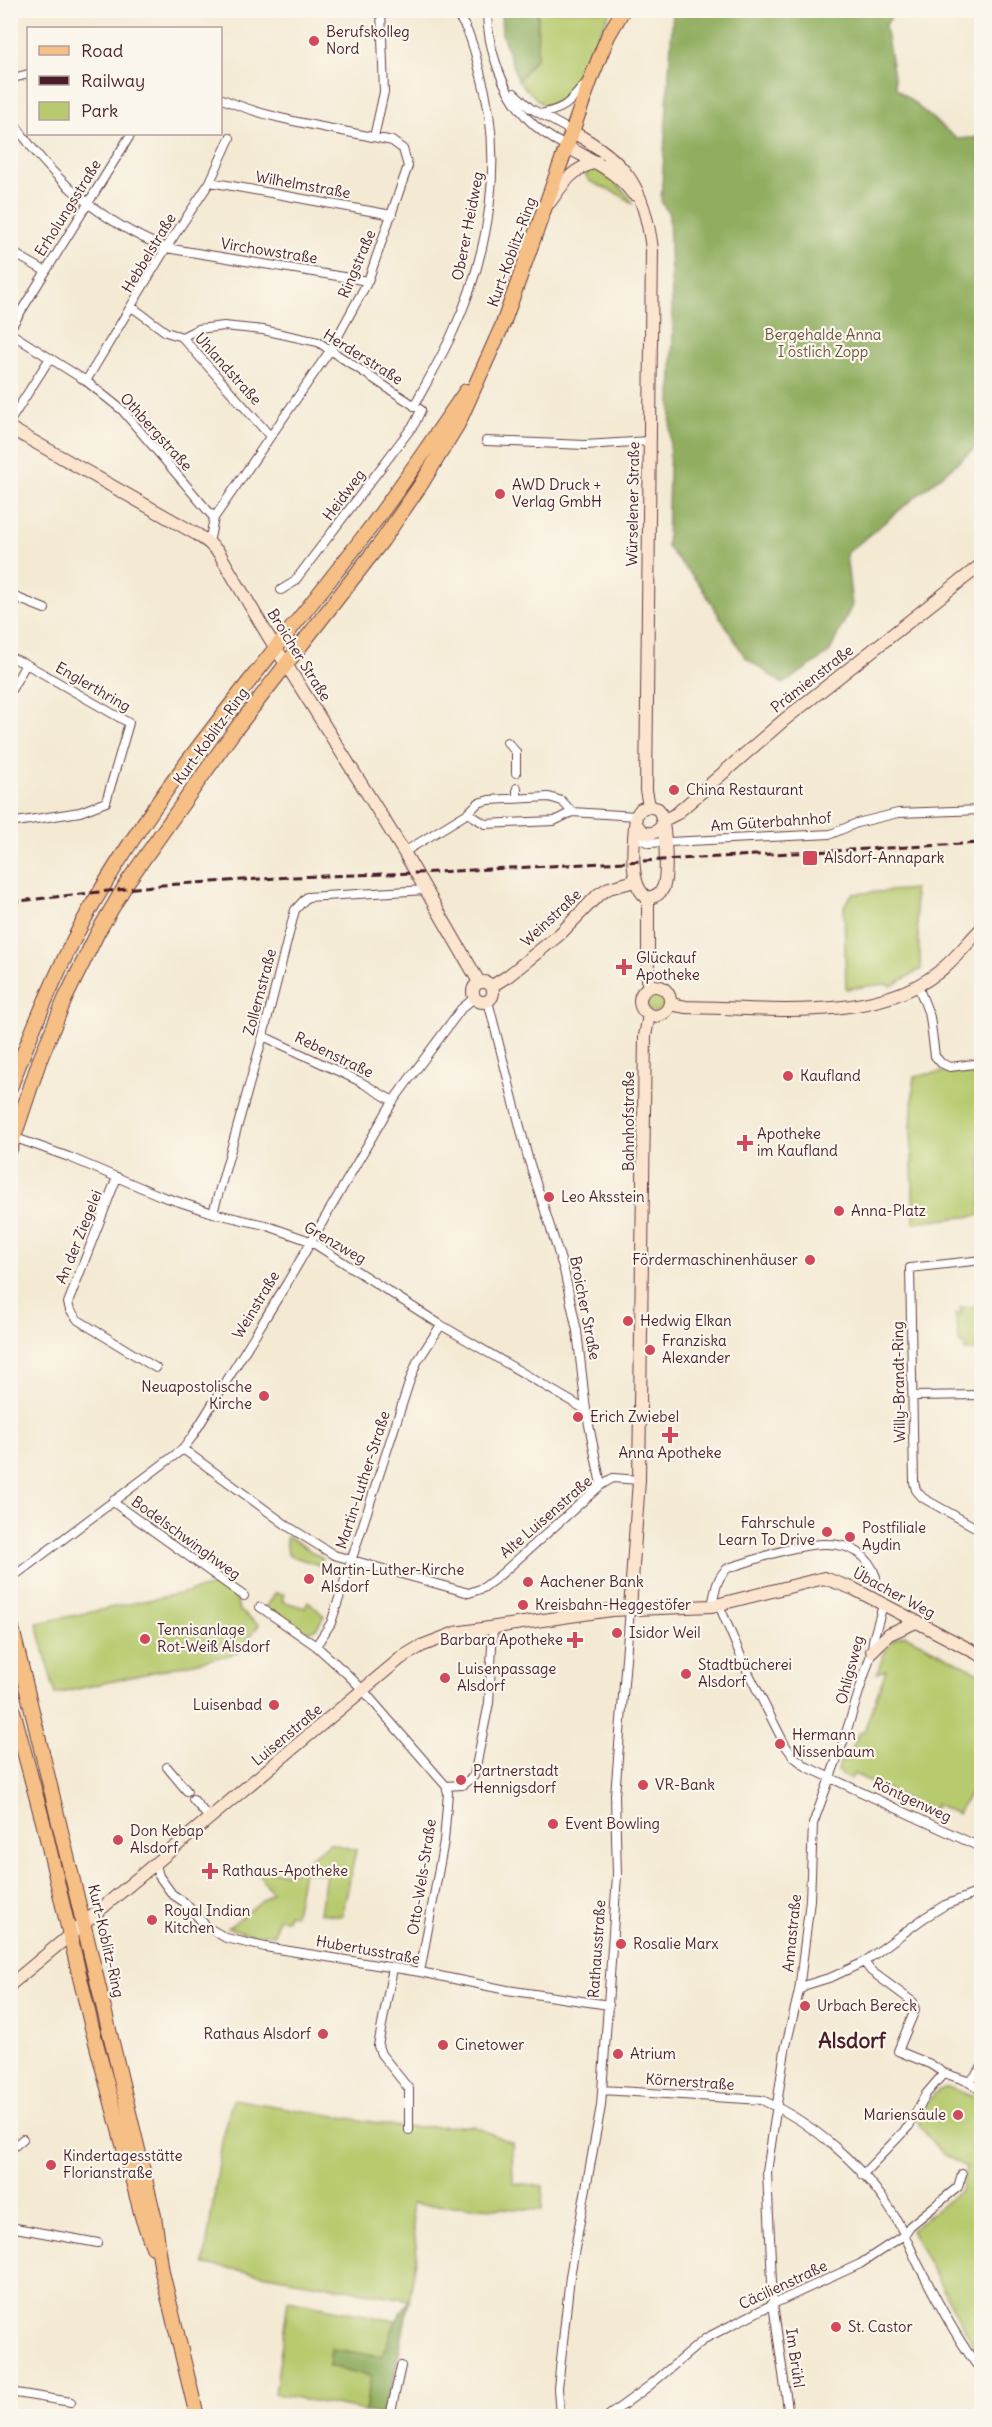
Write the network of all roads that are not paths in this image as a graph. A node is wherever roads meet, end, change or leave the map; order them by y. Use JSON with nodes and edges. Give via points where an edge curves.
{"nodes":[{"id":1,"x":381,"y":10,"type":"edge"},
{"id":2,"x":453,"y":10,"type":"edge"},
{"id":3,"x":487,"y":10,"type":"edge"},
{"id":4,"x":623,"y":10,"type":"edge"},
{"id":5,"x":27,"y":74,"type":"edge"},
{"id":6,"x":592,"y":76,"type":"junction"},
{"id":7,"x":10,"y":79,"type":"edge"},
{"id":8,"x":506,"y":84,"type":"junction"},
{"id":9,"x":222,"y":99,"type":"edge"},
{"id":10,"x":541,"y":114,"type":"junction"},
{"id":11,"x":10,"y":116,"type":"edge"},
{"id":12,"x":571,"y":131,"type":"junction"},
{"id":13,"x":130,"y":135,"type":"edge"},
{"id":14,"x":374,"y":136,"type":"junction"},
{"id":15,"x":230,"y":138,"type":"dead end"},
{"id":16,"x":566,"y":146,"type":"junction"},
{"id":17,"x":597,"y":162,"type":"junction"},
{"id":18,"x":210,"y":182,"type":"junction"},
{"id":19,"x":88,"y":203,"type":"junction"},
{"id":20,"x":641,"y":205,"type":"junction"},
{"id":21,"x":544,"y":210,"type":"junction"},
{"id":22,"x":392,"y":215,"type":"junction"},
{"id":23,"x":166,"y":248,"type":"junction"},
{"id":24,"x":10,"y":251,"type":"edge"},
{"id":25,"x":45,"y":271,"type":"junction"},
{"id":26,"x":368,"y":281,"type":"junction"},
{"id":27,"x":132,"y":307,"type":"junction"},
{"id":28,"x":10,"y":331,"type":"edge"},
{"id":29,"x":182,"y":337,"type":"junction"},
{"id":30,"x":331,"y":349,"type":"junction"},
{"id":31,"x":50,"y":358,"type":"junction"},
{"id":32,"x":483,"y":367,"type":"junction"},
{"id":33,"x":86,"y":381,"type":"junction"},
{"id":34,"x":418,"y":408,"type":"junction"},
{"id":35,"x":10,"y":421,"type":"edge"},
{"id":36,"x":10,"y":428,"type":"edge"},
{"id":37,"x":270,"y":436,"type":"junction"},
{"id":38,"x":486,"y":441,"type":"dead end"},
{"id":39,"x":650,"y":441,"type":"junction"},
{"id":40,"x":214,"y":518,"type":"junction"},
{"id":41,"x":210,"y":543,"type":"junction"},
{"id":42,"x":981,"y":564,"type":"edge"},
{"id":43,"x":281,"y":590,"type":"dead end"},
{"id":44,"x":10,"y":595,"type":"edge"},
{"id":45,"x":45,"y":609,"type":"dead end"},
{"id":46,"x":276,"y":648,"type":"junction"},
{"id":47,"x":10,"y":657,"type":"edge"},
{"id":48,"x":26,"y":664,"type":"junction"},
{"id":49,"x":286,"y":664,"type":"junction"},
{"id":50,"x":10,"y":692,"type":"edge"},
{"id":51,"x":507,"y":742,"type":"dead end"},
{"id":52,"x":516,"y":773,"type":"dead end"},
{"id":53,"x":649,"y":806,"type":"junction"},
{"id":54,"x":981,"y":810,"type":"edge"},
{"id":55,"x":572,"y":812,"type":"junction"},
{"id":56,"x":468,"y":813,"type":"junction"},
{"id":57,"x":663,"y":822,"type":"junction"},
{"id":58,"x":10,"y":823,"type":"edge"},
{"id":59,"x":636,"y":824,"type":"junction"},
{"id":60,"x":664,"y":843,"type":"junction"},
{"id":61,"x":404,"y":852,"type":"junction"},
{"id":62,"x":635,"y":881,"type":"junction"},
{"id":63,"x":426,"y":890,"type":"junction"},
{"id":64,"x":648,"y":898,"type":"junction"},
{"id":65,"x":981,"y":928,"type":"edge"},
{"id":66,"x":479,"y":982,"type":"junction"},
{"id":67,"x":492,"y":986,"type":"junction"},
{"id":68,"x":918,"y":986,"type":"junction"},
{"id":69,"x":648,"y":987,"type":"junction"},
{"id":70,"x":474,"y":998,"type":"junction"},
{"id":71,"x":488,"y":1000,"type":"junction"},
{"id":72,"x":670,"y":1004,"type":"junction"},
{"id":73,"x":649,"y":1015,"type":"junction"},
{"id":74,"x":263,"y":1036,"type":"junction"},
{"id":75,"x":981,"y":1063,"type":"edge"},
{"id":76,"x":10,"y":1088,"type":"edge"},
{"id":77,"x":393,"y":1101,"type":"junction"},
{"id":78,"x":11,"y":1141,"type":"edge"},
{"id":79,"x":117,"y":1177,"type":"junction"},
{"id":80,"x":213,"y":1213,"type":"junction"},
{"id":81,"x":310,"y":1241,"type":"junction"},
{"id":82,"x":981,"y":1260,"type":"edge"},
{"id":83,"x":441,"y":1324,"type":"junction"},
{"id":84,"x":156,"y":1368,"type":"dead end"},
{"id":85,"x":981,"y":1395,"type":"edge"},
{"id":86,"x":913,"y":1396,"type":"junction"},
{"id":87,"x":586,"y":1410,"type":"junction"},
{"id":88,"x":183,"y":1449,"type":"junction"},
{"id":89,"x":639,"y":1480,"type":"junction"},
{"id":90,"x":602,"y":1485,"type":"junction"},
{"id":91,"x":114,"y":1500,"type":"junction"},
{"id":92,"x":981,"y":1531,"type":"edge"},
{"id":93,"x":351,"y":1560,"type":"junction"},
{"id":94,"x":876,"y":1577,"type":"dead end"},
{"id":95,"x":10,"y":1579,"type":"edge"},
{"id":96,"x":244,"y":1596,"type":"dead end"},
{"id":97,"x":716,"y":1605,"type":"junction"},
{"id":98,"x":883,"y":1605,"type":"junction"},
{"id":99,"x":260,"y":1607,"type":"dead end"},
{"id":100,"x":630,"y":1609,"type":"junction"},
{"id":101,"x":10,"y":1620,"type":"edge"},
{"id":102,"x":916,"y":1622,"type":"junction"},
{"id":103,"x":493,"y":1627,"type":"junction"},
{"id":104,"x":316,"y":1646,"type":"junction"},
{"id":105,"x":872,"y":1651,"type":"junction"},
{"id":106,"x":981,"y":1656,"type":"edge"},
{"id":107,"x":363,"y":1690,"type":"junction"},
{"id":108,"x":10,"y":1699,"type":"edge"},
{"id":109,"x":167,"y":1767,"type":"dead end"},
{"id":110,"x":830,"y":1777,"type":"junction"},
{"id":111,"x":446,"y":1786,"type":"junction"},
{"id":112,"x":187,"y":1791,"type":"dead end"},
{"id":113,"x":193,"y":1798,"type":"dead end"},
{"id":114,"x":210,"y":1819,"type":"junction"},
{"id":115,"x":981,"y":1848,"type":"edge"},
{"id":116,"x":156,"y":1864,"type":"junction"},
{"id":117,"x":981,"y":1891,"type":"edge"},
{"id":118,"x":85,"y":1923,"type":"junction"},
{"id":119,"x":70,"y":1935,"type":"junction"},
{"id":120,"x":864,"y":1962,"type":"junction"},
{"id":121,"x":393,"y":1968,"type":"junction"},
{"id":122,"x":420,"y":1972,"type":"junction"},
{"id":123,"x":10,"y":1985,"type":"edge"},
{"id":124,"x":799,"y":1991,"type":"junction"},
{"id":125,"x":609,"y":2005,"type":"junction"},
{"id":126,"x":981,"y":2067,"type":"edge"},
{"id":127,"x":944,"y":2073,"type":"junction"},
{"id":128,"x":970,"y":2082,"type":"junction"},
{"id":129,"x":603,"y":2090,"type":"junction"},
{"id":130,"x":981,"y":2092,"type":"edge"},
{"id":131,"x":775,"y":2106,"type":"junction"},
{"id":132,"x":409,"y":2130,"type":"dead end"},
{"id":133,"x":23,"y":2139,"type":"dead end"},
{"id":134,"x":10,"y":2150,"type":"edge"},
{"id":135,"x":962,"y":2174,"type":"dead end"},
{"id":136,"x":862,"y":2175,"type":"junction"},
{"id":137,"x":10,"y":2227,"type":"edge"},
{"id":138,"x":904,"y":2235,"type":"junction"},
{"id":139,"x":98,"y":2243,"type":"dead end"},
{"id":140,"x":162,"y":2272,"type":"junction"},
{"id":141,"x":773,"y":2304,"type":"junction"},
{"id":142,"x":401,"y":2366,"type":"dead end"},
{"id":143,"x":981,"y":2372,"type":"edge"},
{"id":144,"x":10,"y":2392,"type":"edge"},
{"id":145,"x":72,"y":2402,"type":"dead end"},
{"id":146,"x":197,"y":2416,"type":"edge"},
{"id":147,"x":390,"y":2416,"type":"edge"},
{"id":148,"x":560,"y":2416,"type":"edge"},
{"id":149,"x":608,"y":2416,"type":"edge"},
{"id":150,"x":789,"y":2416,"type":"edge"}],
"edges":[{"from":1,"to":14,"type":"street","via":[[384,92]]},
{"from":2,"to":34,"type":"street","name":"Oberer Heidweg","via":[[469,33],[486,91],[494,160],[489,207],[471,286]]},
{"from":3,"to":8,"type":"street","via":[[488,34]]},
{"from":4,"to":6,"type":"main road"},
{"from":5,"to":7,"type":"street"},
{"from":6,"to":10,"type":"street","via":[[569,104]]},
{"from":6,"to":12,"type":"main road"},
{"from":8,"to":10,"type":"street"},
{"from":8,"to":16,"type":"street","via":[[527,118]]},
{"from":9,"to":14,"type":"street","name":"Ringstraße","via":[[266,114]]},
{"from":10,"to":12,"type":"street"},
{"from":11,"to":19,"type":"street","name":"Virchowstraße","via":[[54,175]]},
{"from":12,"to":16,"type":"main road"},
{"from":12,"to":20,"type":"main road","name":"Würselener Straße","via":[[603,150],[623,168]]},
{"from":13,"to":19,"type":"street","name":"Erholungsstraße"},
{"from":14,"to":22,"type":"street","name":"Ringstraße","via":[[399,144],[407,156],[408,166]]},
{"from":15,"to":18,"type":"street","name":"Hebbelstraße"},
{"from":16,"to":17,"type":"main road","name":"Würselener Straße"},
{"from":16,"to":21,"type":"main road","name":"Kurt-Koblitz-Ring"},
{"from":17,"to":20,"type":"main road","name":"Würselener Straße","via":[[617,175]]},
{"from":17,"to":21,"type":"main road","via":[[568,176]]},
{"from":18,"to":22,"type":"street","name":"Wilhelmstraße"},
{"from":18,"to":23,"type":"street","name":"Hebbelstraße"},
{"from":19,"to":23,"type":"street","name":"Virchowstraße","via":[[144,239]]},
{"from":19,"to":25,"type":"street","name":"Erholungsstraße"},
{"from":20,"to":39,"type":"main road","name":"Würselener Straße","via":[[652,249]]},
{"from":21,"to":32,"type":"main road","name":"Kurt-Koblitz-Ring","via":[[503,324]]},
{"from":22,"to":26,"type":"street","name":"Ringstraße"},
{"from":23,"to":26,"type":"street","name":"Virchowstraße"},
{"from":23,"to":27,"type":"street","name":"Hebbelstraße"},
{"from":24,"to":25,"type":"street"},
{"from":25,"to":28,"type":"street","name":"Erholungsstraße"},
{"from":26,"to":30,"type":"street","name":"Ringstraße"},
{"from":27,"to":29,"type":"street","name":"Uhlandstraße","via":[[166,333]]},
{"from":27,"to":33,"type":"street","name":"Hebbelstraße"},
{"from":28,"to":31,"type":"street","name":"Othbergstraße"},
{"from":29,"to":30,"type":"street","name":"Herderstraße","via":[[198,329],[224,326],[263,330],[318,342]]},
{"from":29,"to":37,"type":"street","name":"Uhlandstraße"},
{"from":30,"to":34,"type":"street","name":"Herderstraße"},
{"from":30,"to":37,"type":"street","name":"Ringstraße"},
{"from":31,"to":33,"type":"street","name":"Othbergstraße"},
{"from":31,"to":35,"type":"street"},
{"from":32,"to":46,"type":"main road","name":"Kurt-Koblitz-Ring","via":[[408,477]]},
{"from":32,"to":49,"type":"main road","name":"Kurt-Koblitz-Ring","via":[[458,424],[420,486]]},
{"from":33,"to":40,"type":"street","name":"Othbergstraße","via":[[122,410]]},
{"from":34,"to":43,"type":"street","name":"Heidweg","via":[[416,423],[294,582]]},
{"from":36,"to":41,"type":"main road","name":"Broicher Straße"},
{"from":37,"to":40,"type":"street","name":"Ringstraße"},
{"from":38,"to":39,"type":"street","via":[[585,445]]},
{"from":39,"to":53,"type":"main road","name":"Würselener Straße","via":[[646,768]]},
{"from":40,"to":41,"type":"street","name":"Ringstraße"},
{"from":41,"to":46,"type":"main road","name":"Broicher Straße","via":[[227,563]]},
{"from":42,"to":57,"type":"main road","name":"Prämienstraße","via":[[775,726]]},
{"from":44,"to":45,"type":"street"},
{"from":46,"to":49,"type":"main road","name":"Broicher Straße"},
{"from":46,"to":76,"type":"main road","name":"Kurt-Koblitz-Ring","via":[[173,784],[85,918],[39,1012]]},
{"from":47,"to":48,"type":"street","name":"Englerthring"},
{"from":48,"to":50,"type":"street"},
{"from":48,"to":58,"type":"street","name":"Englerthring","via":[[129,723],[106,802],[80,812]]},
{"from":49,"to":61,"type":"main road","name":"Broicher Straße"},
{"from":49,"to":78,"type":"main road","name":"Kurt-Koblitz-Ring","via":[[177,810],[98,932],[65,999]]},
{"from":51,"to":52,"type":"street","via":[[516,752]]},
{"from":53,"to":57,"type":"main road","via":[[658,809]]},
{"from":53,"to":59,"type":"main road","via":[[641,809]]},
{"from":54,"to":60,"type":"street","name":"Am Güterbahnhof","via":[[898,813],[831,834]]},
{"from":55,"to":56,"type":"street","via":[[554,821],[485,824]]},
{"from":55,"to":56,"type":"street","via":[[562,801],[517,793],[478,803]]},
{"from":55,"to":59,"type":"street","name":"Am Güterbahnhof","via":[[609,814]]},
{"from":56,"to":61,"type":"street"},
{"from":57,"to":59,"type":"main road","via":[[652,834]]},
{"from":57,"to":60,"type":"main road"},
{"from":59,"to":60,"type":"street","name":"Am Güterbahnhof","via":[[644,842]]},
{"from":59,"to":62,"type":"main road"},
{"from":60,"to":64,"type":"main road","via":[[662,888]]},
{"from":61,"to":63,"type":"main road","name":"Broicher Straße"},
{"from":62,"to":64,"type":"main road","via":[[641,895]]},
{"from":62,"to":67,"type":"main road","name":"Weinstraße","via":[[599,894],[555,938]]},
{"from":63,"to":66,"type":"main road","name":"Broicher Straße"},
{"from":63,"to":74,"type":"street","name":"Zollernstraße","via":[[308,897],[295,910]]},
{"from":64,"to":69,"type":"main road"},
{"from":65,"to":68,"type":"main road","via":[[956,957]]},
{"from":66,"to":67,"type":"main road"},
{"from":66,"to":70,"type":"main road","via":[[473,989]]},
{"from":67,"to":71,"type":"main road"},
{"from":68,"to":72,"type":"main road","via":[[890,997],[836,1007]]},
{"from":68,"to":75,"type":"street","via":[[930,1017],[935,1056],[950,1067]]},
{"from":69,"to":72,"type":"main road","via":[[664,988]]},
{"from":69,"to":73,"type":"main road","via":[[639,1001]]},
{"from":70,"to":71,"type":"main road"},
{"from":70,"to":77,"type":"street","name":"Weinstraße","via":[[461,1009]]},
{"from":71,"to":87,"type":"street","name":"Broicher Straße","via":[[528,1158],[564,1270],[577,1331]]},
{"from":72,"to":73,"type":"main road","via":[[664,1013]]},
{"from":73,"to":89,"type":"main road","name":"Bahnhofstraße","via":[[645,1036]]},
{"from":74,"to":77,"type":"street","name":"Rebenstraße"},
{"from":74,"to":80,"type":"street","name":"Zollernstraße"},
{"from":77,"to":81,"type":"street","name":"Weinstraße"},
{"from":78,"to":79,"type":"street","name":"Grenzweg"},
{"from":79,"to":80,"type":"street","name":"Grenzweg"},
{"from":79,"to":84,"type":"street","name":"An der Ziegelei","via":[[68,1303],[78,1320]]},
{"from":80,"to":81,"type":"street","name":"Grenzweg"},
{"from":81,"to":83,"type":"street","name":"Grenzweg"},
{"from":81,"to":88,"type":"street","name":"Weinstraße"},
{"from":82,"to":86,"type":"street","name":"Willy-Brandt-Ring","via":[[910,1269]]},
{"from":83,"to":87,"type":"street","name":"Grenzweg"},
{"from":83,"to":93,"type":"street","name":"Martin-Luther-Straße","via":[[410,1380]]},
{"from":85,"to":86,"type":"street"},
{"from":86,"to":92,"type":"street","name":"Willy-Brandt-Ring","via":[[916,1490],[923,1498]]},
{"from":87,"to":90,"type":"street","name":"Broicher Straße"},
{"from":88,"to":91,"type":"street","name":"Weinstraße"},
{"from":88,"to":93,"type":"street","via":[[289,1527],[334,1555]]},
{"from":89,"to":90,"type":"street","name":"Alte Luisenstraße","via":[[613,1478]]},
{"from":89,"to":100,"type":"main road","name":"Rathausstraße"},
{"from":90,"to":93,"type":"street","name":"Alte Luisenstraße","via":[[507,1570],[476,1592]]},
{"from":91,"to":95,"type":"street","name":"Weinstraße"},
{"from":91,"to":96,"type":"street","name":"Bodelschwinghweg"},
{"from":93,"to":104,"type":"street","name":"Martin-Luther-Straße","via":[[331,1623]]},
{"from":94,"to":97,"type":"street","via":[[867,1558],[860,1553],[841,1545],[816,1544],[723,1571],[715,1589]]},
{"from":97,"to":98,"type":"main road","name":"Übacher Weg","via":[[824,1578]]},
{"from":97,"to":100,"type":"main road","name":"Übacher Weg"},
{"from":97,"to":110,"type":"street","via":[[785,1745],[807,1767]]},
{"from":98,"to":102,"type":"main road","name":"Übacher Weg"},
{"from":98,"to":105,"type":"street","name":"Ohligsweg"},
{"from":99,"to":104,"type":"street"},
{"from":100,"to":103,"type":"main road","name":"Luisenstraße"},
{"from":100,"to":125,"type":"street","name":"Rathausstraße","via":[[615,1795],[617,1875]]},
{"from":101,"to":118,"type":"main road","name":"Kurt-Koblitz-Ring"},
{"from":102,"to":105,"type":"main road","via":[[889,1634]]},
{"from":102,"to":106,"type":"main road","name":"Übacher Weg"},
{"from":103,"to":107,"type":"main road","name":"Luisenstraße","via":[[455,1633],[421,1646],[400,1658]]},
{"from":103,"to":111,"type":"street","via":[[489,1703],[474,1776],[462,1785]]},
{"from":104,"to":107,"type":"street"},
{"from":105,"to":110,"type":"street","name":"Ohligsweg"},
{"from":107,"to":111,"type":"street"},
{"from":107,"to":114,"type":"main road","name":"Luisenstraße"},
{"from":108,"to":119,"type":"main road","name":"Kurt-Koblitz-Ring"},
{"from":109,"to":112,"type":"street"},
{"from":110,"to":115,"type":"street","name":"Röntgenweg"},
{"from":110,"to":124,"type":"street","name":"Annastraße","via":[[813,1824],[810,1900]]},
{"from":111,"to":122,"type":"street","name":"Otto-Wels-Straße","via":[[449,1798],[444,1840]]},
{"from":113,"to":114,"type":"street"},
{"from":114,"to":116,"type":"main road","name":"Luisenstraße"},
{"from":116,"to":118,"type":"main road","name":"Luisenstraße"},
{"from":116,"to":121,"type":"street","name":"Hubertusstraße","via":[[159,1876],[198,1920],[226,1938]]},
{"from":117,"to":120,"type":"street","via":[[945,1905]]},
{"from":118,"to":119,"type":"main road","name":"Luisenstraße"},
{"from":118,"to":140,"type":"main road","name":"Kurt-Koblitz-Ring","via":[[154,2216]]},
{"from":119,"to":123,"type":"main road","name":"Luisenstraße"},
{"from":119,"to":140,"type":"main road","name":"Kurt-Koblitz-Ring","via":[[143,2220]]},
{"from":120,"to":124,"type":"street"},
{"from":120,"to":127,"type":"street","via":[[913,2002],[915,2010],[898,2051]]},
{"from":121,"to":122,"type":"street","name":"Hubertusstraße"},
{"from":121,"to":132,"type":"street","via":[[378,2046],[409,2089]]},
{"from":122,"to":125,"type":"street","name":"Hubertusstraße"},
{"from":124,"to":131,"type":"street","name":"Annastraße"},
{"from":125,"to":129,"type":"street","name":"Rathausstraße"},
{"from":126,"to":128,"type":"street"},
{"from":127,"to":128,"type":"street"},
{"from":127,"to":136,"type":"street","via":[[926,2094],[909,2126]]},
{"from":128,"to":130,"type":"street"},
{"from":129,"to":131,"type":"street","name":"Körnerstraße","via":[[762,2100]]},
{"from":129,"to":148,"type":"street","name":"Rathausstraße","via":[[570,2276],[559,2378]]},
{"from":131,"to":136,"type":"street","via":[[830,2144]]},
{"from":131,"to":141,"type":"street","name":"Annastraße","via":[[767,2172]]},
{"from":133,"to":134,"type":"street"},
{"from":135,"to":138,"type":"street","name":"Cäcilienstraße","via":[[958,2187]]},
{"from":136,"to":138,"type":"street","via":[[885,2202]]},
{"from":137,"to":139,"type":"street"},
{"from":138,"to":141,"type":"street","name":"Cäcilienstraße","via":[[860,2264]]},
{"from":138,"to":143,"type":"street","via":[[964,2348]]},
{"from":140,"to":146,"type":"main road","name":"Kurt-Koblitz-Ring"},
{"from":141,"to":149,"type":"street","name":"Cäcilienstraße","via":[[706,2338]]},
{"from":141,"to":150,"type":"street","name":"Im Brühl"},
{"from":142,"to":147,"type":"street"},
{"from":144,"to":145,"type":"street"}]}
